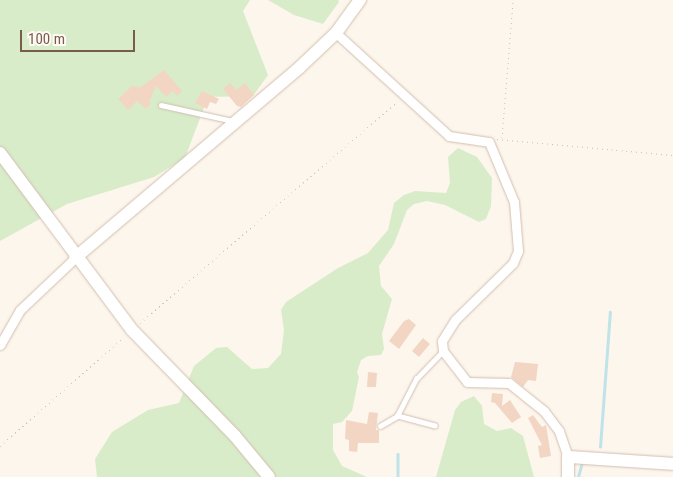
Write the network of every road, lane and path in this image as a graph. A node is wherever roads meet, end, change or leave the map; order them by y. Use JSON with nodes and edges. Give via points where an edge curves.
{"nodes":[{"id":1,"x":360,"y":0,"type":"edge"},
{"id":2,"x":513,"y":0,"type":"edge"},
{"id":3,"x":336,"y":33,"type":"junction"},
{"id":4,"x":405,"y":95,"type":"junction"},
{"id":5,"x":161,"y":105,"type":"dead end"},
{"id":6,"x":236,"y":122,"type":"junction"},
{"id":7,"x":502,"y":138,"type":"junction"},
{"id":8,"x":489,"y":142,"type":"junction"},
{"id":9,"x":0,"y":153,"type":"edge"},
{"id":10,"x":673,"y":155,"type":"edge"},
{"id":11,"x":75,"y":258,"type":"junction"},
{"id":12,"x":132,"y":330,"type":"junction"},
{"id":13,"x":0,"y":345,"type":"edge"},
{"id":14,"x":443,"y":351,"type":"junction"},
{"id":15,"x":397,"y":416,"type":"junction"},
{"id":16,"x":380,"y":426,"type":"dead end"},
{"id":17,"x":435,"y":426,"type":"dead end"},
{"id":18,"x":0,"y":446,"type":"edge"},
{"id":19,"x":568,"y":457,"type":"junction"},
{"id":20,"x":673,"y":464,"type":"edge"},
{"id":21,"x":269,"y":477,"type":"edge"},
{"id":22,"x":568,"y":477,"type":"edge"}],
"edges":[{"from":1,"to":3,"type":"street"},
{"from":2,"to":7,"type":"path"},
{"from":3,"to":4,"type":"street"},
{"from":3,"to":6,"type":"street"},
{"from":4,"to":8,"type":"street","via":[[449,136]]},
{"from":4,"to":12,"type":"path"},
{"from":5,"to":6,"type":"lane"},
{"from":6,"to":11,"type":"street"},
{"from":7,"to":8,"type":"path"},
{"from":7,"to":10,"type":"path"},
{"from":8,"to":14,"type":"street","via":[[514,202],[518,251],[513,263],[455,320],[442,341]]},
{"from":9,"to":11,"type":"street"},
{"from":11,"to":12,"type":"street"},
{"from":11,"to":13,"type":"street","via":[[20,310]]},
{"from":12,"to":18,"type":"path"},
{"from":12,"to":21,"type":"street","via":[[235,436]]},
{"from":14,"to":15,"type":"lane","via":[[416,379]]},
{"from":14,"to":19,"type":"street","via":[[467,382],[509,383],[544,410],[559,430]]},
{"from":15,"to":16,"type":"lane"},
{"from":15,"to":17,"type":"lane"},
{"from":19,"to":20,"type":"street"},
{"from":19,"to":22,"type":"street"}]}
